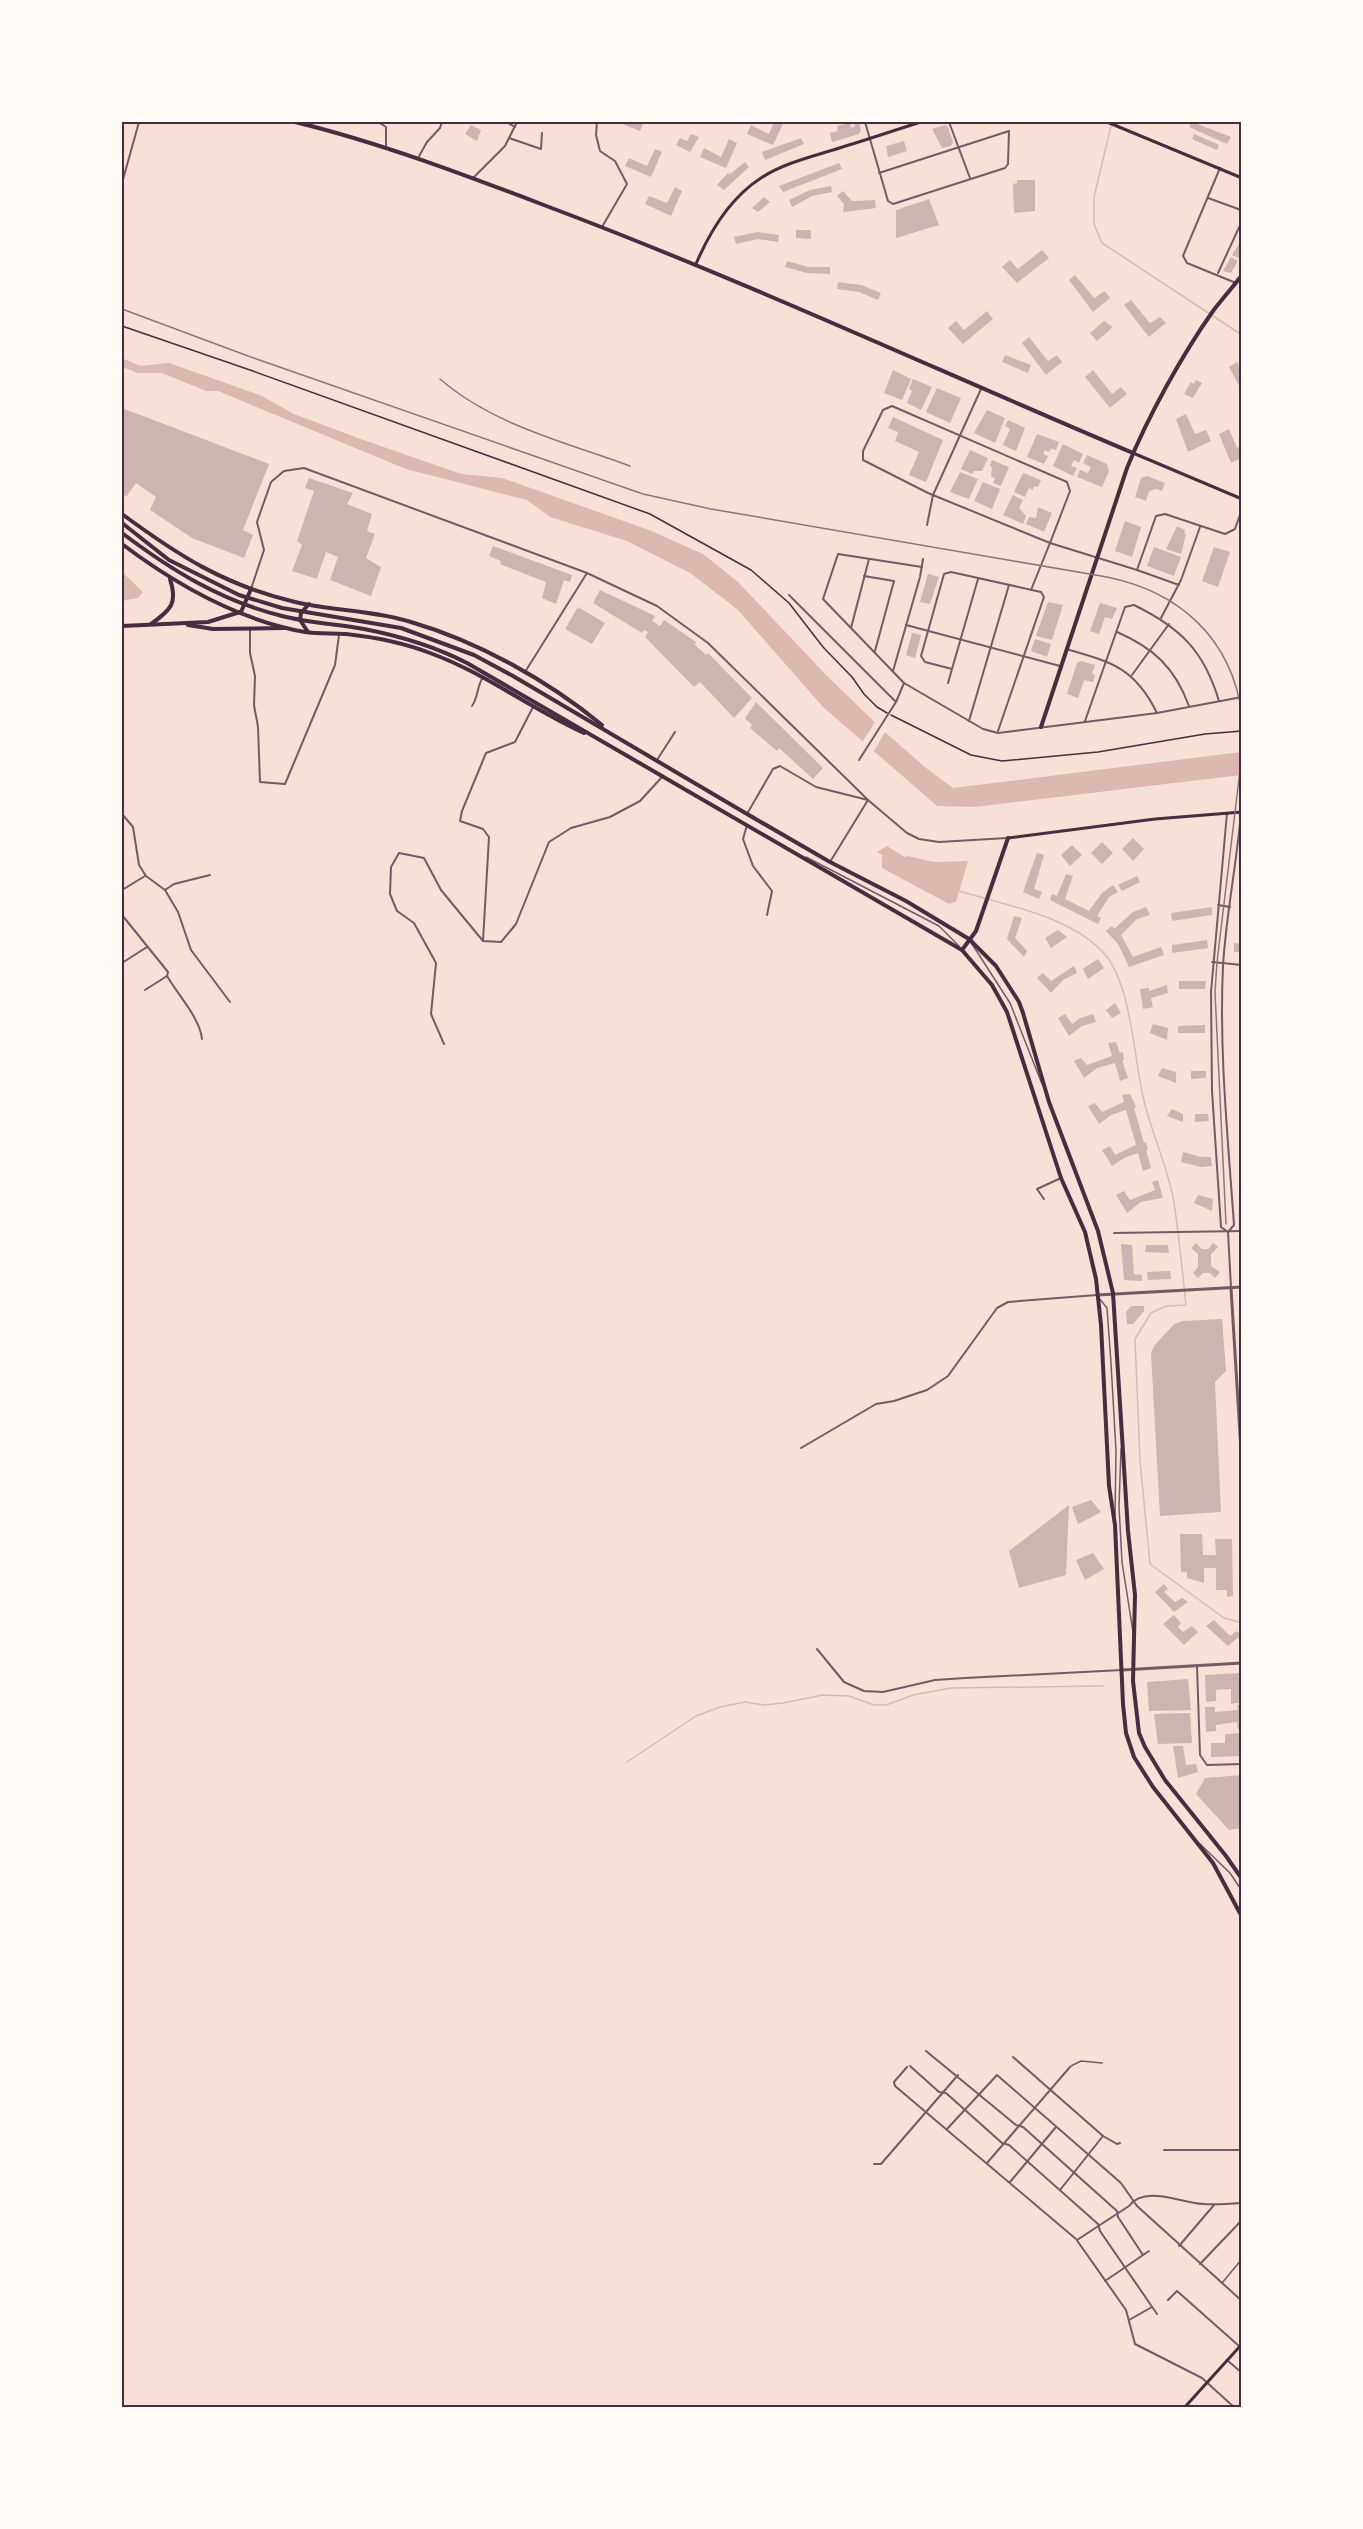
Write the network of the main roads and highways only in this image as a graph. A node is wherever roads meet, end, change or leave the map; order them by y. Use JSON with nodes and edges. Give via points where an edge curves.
{"nodes":[{"id":1,"x":295,"y":122,"type":"edge"},
{"id":2,"x":921,"y":122,"type":"edge"},
{"id":3,"x":1107,"y":122,"type":"edge"},
{"id":4,"x":1242,"y":178,"type":"edge"},
{"id":5,"x":696,"y":264,"type":"junction"},
{"id":6,"x":1242,"y":275,"type":"edge"},
{"id":7,"x":1133,"y":453,"type":"junction"},
{"id":8,"x":1242,"y":499,"type":"edge"},
{"id":9,"x":122,"y":514,"type":"edge"},
{"id":10,"x":122,"y":523,"type":"edge"},
{"id":11,"x":122,"y":533,"type":"edge"},
{"id":12,"x":122,"y":544,"type":"edge"},
{"id":13,"x":169,"y":578,"type":"junction"},
{"id":14,"x":251,"y":589,"type":"junction"},
{"id":15,"x":309,"y":604,"type":"junction"},
{"id":16,"x":240,"y":612,"type":"junction"},
{"id":17,"x":150,"y":624,"type":"junction"},
{"id":18,"x":184,"y":624,"type":"junction"},
{"id":19,"x":122,"y":626,"type":"edge"},
{"id":20,"x":289,"y":628,"type":"junction"},
{"id":21,"x":308,"y":632,"type":"junction"},
{"id":22,"x":1041,"y":727,"type":"road end"},
{"id":23,"x":612,"y":733,"type":"junction"},
{"id":24,"x":604,"y":743,"type":"junction"},
{"id":25,"x":1241,"y":812,"type":"edge"},
{"id":26,"x":1008,"y":838,"type":"joint"},
{"id":27,"x":969,"y":939,"type":"junction"},
{"id":28,"x":962,"y":950,"type":"junction"},
{"id":29,"x":1242,"y":1879,"type":"edge"},
{"id":30,"x":1242,"y":1917,"type":"edge"},
{"id":31,"x":1240,"y":2345,"type":"edge"},
{"id":32,"x":1186,"y":2407,"type":"edge"}],
"edges":[{"from":1,"to":5,"type":"main road","via":[[474,177]]},
{"from":2,"to":5,"type":"main road","via":[[814,156],[761,178],[723,215]]},
{"from":3,"to":4,"type":"main road"},
{"from":5,"to":7,"type":"main road"},
{"from":6,"to":7,"type":"main road","via":[[1183,359]]},
{"from":7,"to":8,"type":"main road"},
{"from":7,"to":22,"type":"main road"},
{"from":9,"to":14,"type":"main road","via":[[174,553]]},
{"from":10,"to":23,"type":"main road","via":[[169,560],[221,587],[267,604],[386,624],[436,639],[474,655]]},
{"from":11,"to":24,"type":"main road","via":[[164,564],[252,608],[394,635],[433,647]]},
{"from":12,"to":13,"type":"main road"},
{"from":13,"to":16,"type":"main road"},
{"from":13,"to":17,"type":"main road","via":[[174,600]]},
{"from":14,"to":15,"type":"main road"},
{"from":14,"to":16,"type":"main road"},
{"from":15,"to":21,"type":"main road","via":[[300,616]]},
{"from":15,"to":23,"type":"main road","via":[[379,613],[413,622],[486,651],[525,672]]},
{"from":16,"to":18,"type":"main road","via":[[208,622]]},
{"from":16,"to":20,"type":"main road"},
{"from":17,"to":18,"type":"main road"},
{"from":17,"to":19,"type":"main road"},
{"from":18,"to":20,"type":"main road","via":[[213,629]]},
{"from":20,"to":21,"type":"main road"},
{"from":21,"to":24,"type":"main road","via":[[395,642],[430,652]]},
{"from":23,"to":27,"type":"main road"},
{"from":24,"to":28,"type":"main road"},
{"from":25,"to":26,"type":"main road"},
{"from":26,"to":27,"type":"main road","via":[[976,931]]},
{"from":27,"to":28,"type":"main road"},
{"from":27,"to":29,"type":"main road","via":[[996,966],[1019,1002],[1049,1102],[1098,1231],[1113,1293],[1135,1595],[1134,1704],[1139,1733],[1165,1780]]},
{"from":28,"to":30,"type":"main road","via":[[992,985],[1007,1012],[1061,1178],[1085,1232],[1096,1279],[1126,1733],[1134,1757],[1222,1877]]},
{"from":31,"to":32,"type":"main road"}]}
